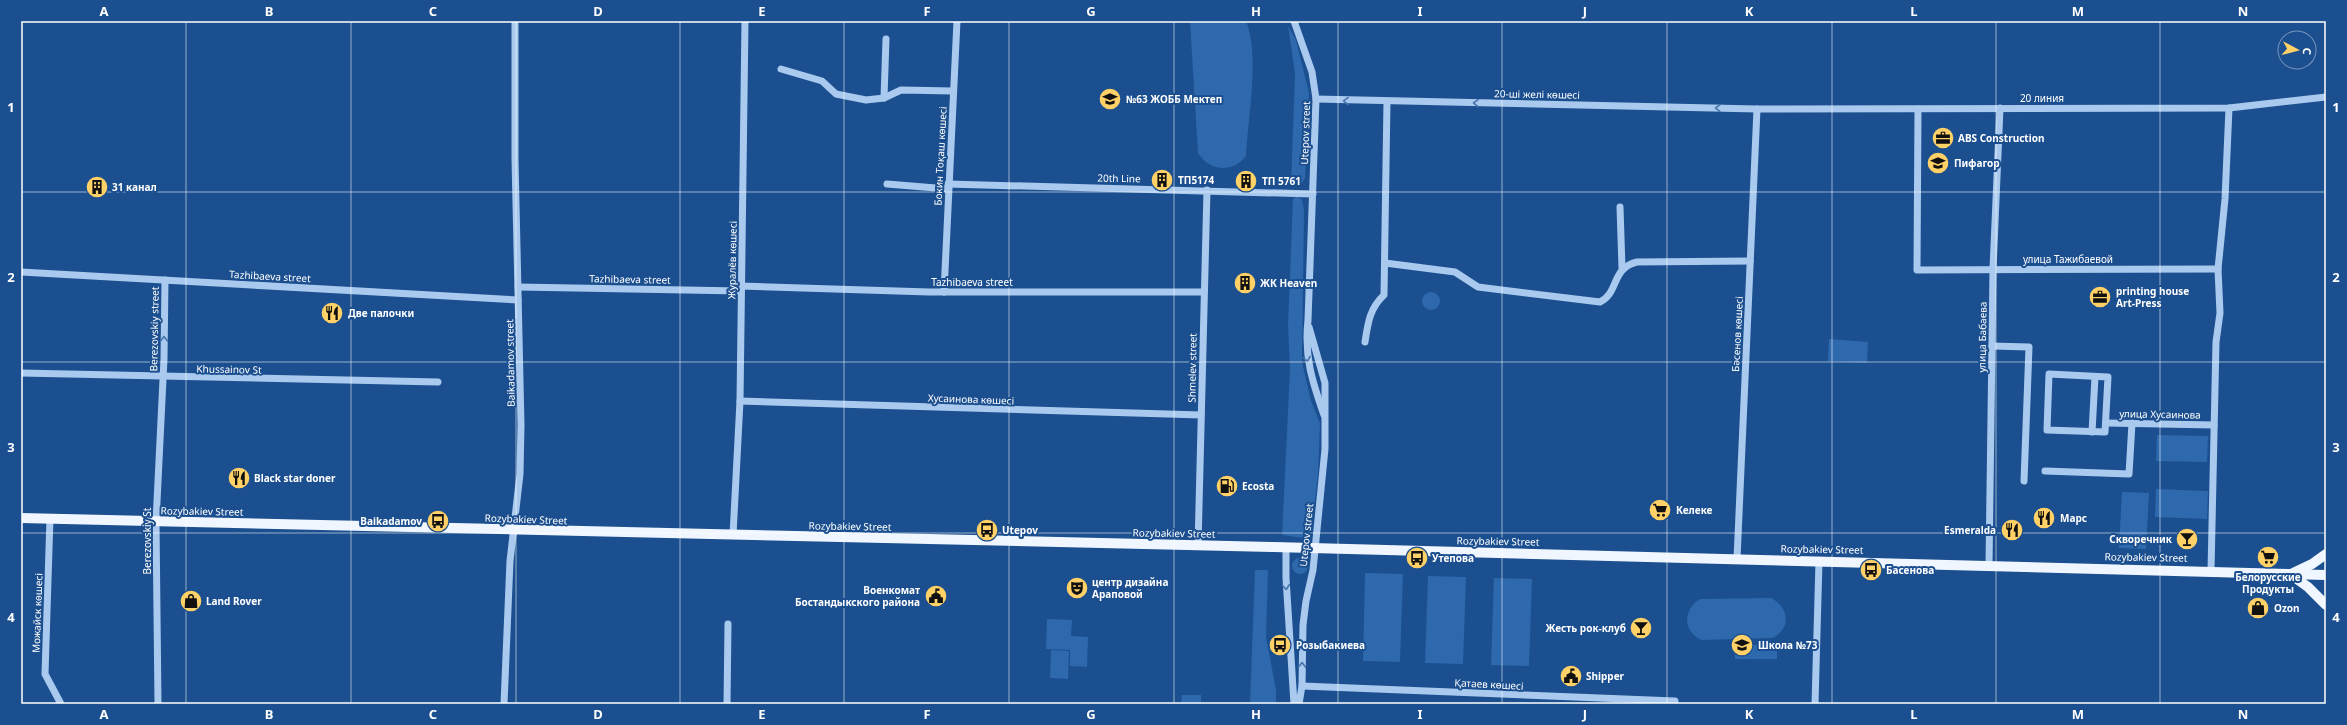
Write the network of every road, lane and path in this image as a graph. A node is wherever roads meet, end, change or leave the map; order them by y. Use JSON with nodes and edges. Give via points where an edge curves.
{"nodes":[{"id":1,"x":515,"y":21,"type":"edge"},
{"id":2,"x":745,"y":21,"type":"edge"},
{"id":3,"x":957,"y":21,"type":"edge"},
{"id":4,"x":1294,"y":21,"type":"edge"},
{"id":5,"x":886,"y":39,"type":"dead end"},
{"id":6,"x":781,"y":69,"type":"dead end"},
{"id":7,"x":953,"y":91,"type":"junction"},
{"id":8,"x":2326,"y":97,"type":"edge"},
{"id":9,"x":884,"y":98,"type":"junction"},
{"id":10,"x":1316,"y":99,"type":"junction"},
{"id":11,"x":1387,"y":101,"type":"junction"},
{"id":12,"x":1918,"y":108,"type":"junction"},
{"id":13,"x":2000,"y":108,"type":"junction"},
{"id":14,"x":2228,"y":108,"type":"junction"},
{"id":15,"x":1757,"y":109,"type":"junction"},
{"id":16,"x":887,"y":184,"type":"dead end"},
{"id":17,"x":948,"y":186,"type":"junction"},
{"id":18,"x":1207,"y":190,"type":"junction"},
{"id":19,"x":1313,"y":194,"type":"junction"},
{"id":20,"x":1620,"y":207,"type":"dead end"},
{"id":21,"x":1750,"y":261,"type":"junction"},
{"id":22,"x":1385,"y":263,"type":"junction"},
{"id":23,"x":1622,"y":268,"type":"junction"},
{"id":24,"x":1993,"y":269,"type":"junction"},
{"id":25,"x":2218,"y":269,"type":"junction"},
{"id":26,"x":21,"y":272,"type":"edge"},
{"id":27,"x":165,"y":280,"type":"junction"},
{"id":28,"x":518,"y":287,"type":"junction"},
{"id":29,"x":741,"y":288,"type":"junction"},
{"id":30,"x":944,"y":292,"type":"junction"},
{"id":31,"x":1204,"y":292,"type":"junction"},
{"id":32,"x":518,"y":300,"type":"junction"},
{"id":33,"x":1308,"y":320,"type":"junction"},
{"id":34,"x":1365,"y":342,"type":"dead end"},
{"id":35,"x":1992,"y":346,"type":"junction"},
{"id":36,"x":21,"y":373,"type":"edge"},
{"id":37,"x":2095,"y":376,"type":"junction"},
{"id":38,"x":162,"y":377,"type":"junction"},
{"id":39,"x":438,"y":382,"type":"dead end"},
{"id":40,"x":740,"y":401,"type":"junction"},
{"id":41,"x":1201,"y":415,"type":"junction"},
{"id":42,"x":1324,"y":415,"type":"junction"},
{"id":43,"x":2106,"y":423,"type":"junction"},
{"id":44,"x":2132,"y":423,"type":"junction"},
{"id":45,"x":2214,"y":424,"type":"junction"},
{"id":46,"x":2092,"y":432,"type":"junction"},
{"id":47,"x":2045,"y":471,"type":"dead end"},
{"id":48,"x":2024,"y":482,"type":"dead end"},
{"id":49,"x":21,"y":518,"type":"edge"},
{"id":50,"x":50,"y":518,"type":"junction"},
{"id":51,"x":156,"y":522,"type":"junction"},
{"id":52,"x":514,"y":530,"type":"junction"},
{"id":53,"x":734,"y":535,"type":"junction"},
{"id":54,"x":1198,"y":546,"type":"junction"},
{"id":55,"x":1286,"y":548,"type":"junction"},
{"id":56,"x":1316,"y":548,"type":"junction"},
{"id":57,"x":2326,"y":554,"type":"edge"},
{"id":58,"x":1737,"y":559,"type":"junction"},
{"id":59,"x":1819,"y":561,"type":"junction"},
{"id":60,"x":1989,"y":565,"type":"junction"},
{"id":61,"x":2210,"y":571,"type":"junction"},
{"id":62,"x":2290,"y":574,"type":"junction"},
{"id":63,"x":2326,"y":575,"type":"edge"},
{"id":64,"x":2326,"y":605,"type":"edge"},
{"id":65,"x":728,"y":624,"type":"dead end"},
{"id":66,"x":1302,"y":686,"type":"junction"},
{"id":67,"x":1522,"y":696,"type":"junction"},
{"id":68,"x":1675,"y":701,"type":"dead end"},
{"id":69,"x":60,"y":704,"type":"edge"},
{"id":70,"x":158,"y":704,"type":"edge"},
{"id":71,"x":504,"y":704,"type":"edge"},
{"id":72,"x":727,"y":704,"type":"edge"},
{"id":73,"x":1294,"y":704,"type":"edge"},
{"id":74,"x":1299,"y":704,"type":"edge"},
{"id":75,"x":1521,"y":704,"type":"edge"},
{"id":76,"x":1815,"y":704,"type":"edge"}],
"edges":[{"from":1,"to":28,"type":"street","name":"Baikadamov street"},
{"from":2,"to":29,"type":"street","name":"Журалёв көшесі"},
{"from":3,"to":7,"type":"street","name":"Бокин Тоқаш көшесі"},
{"from":4,"to":10,"type":"street","name":"Utepov street","via":[[1310,65]]},
{"from":5,"to":9,"type":"street"},
{"from":6,"to":9,"type":"street","via":[[822,81],[836,94],[866,100]]},
{"from":7,"to":9,"type":"street","via":[[901,90]]},
{"from":7,"to":17,"type":"street","name":"Бокин Тоқаш көшесі"},
{"from":8,"to":14,"type":"street","name":"20 линия"},
{"from":11,"to":10,"type":"street","name":"20-ші желі көшесі","one_way":true},
{"from":10,"to":19,"type":"street","name":"Utepov street"},
{"from":15,"to":11,"type":"street","name":"20-ші желі көшесі","one_way":true},
{"from":11,"to":22,"type":"street"},
{"from":12,"to":13,"type":"street","name":"20 линия"},
{"from":12,"to":15,"type":"street","name":"20 линия"},
{"from":12,"to":24,"type":"street","name":"улица Тажибаевой","via":[[1917,270]]},
{"from":13,"to":14,"type":"street","name":"20 линия"},
{"from":13,"to":24,"type":"street","name":"улица Бабаева"},
{"from":14,"to":25,"type":"street","via":[[2225,199]]},
{"from":15,"to":21,"type":"street","name":"Бәсенов көшесі"},
{"from":16,"to":17,"type":"street","name":"20th Line"},
{"from":17,"to":18,"type":"street","name":"20th Line"},
{"from":17,"to":30,"type":"street","name":"Бокин Тоқаш көшесі"},
{"from":18,"to":19,"type":"street","name":"20th Line"},
{"from":18,"to":31,"type":"street","name":"Shmelev street"},
{"from":19,"to":33,"type":"street","name":"Utepov street"},
{"from":20,"to":23,"type":"street"},
{"from":21,"to":23,"type":"street","via":[[1637,262]]},
{"from":21,"to":58,"type":"street","name":"Бәсенов көшесі"},
{"from":22,"to":23,"type":"street","via":[[1455,272],[1478,287],[1600,302],[1610,294]]},
{"from":22,"to":34,"type":"street","via":[[1384,295],[1374,305],[1368,320]]},
{"from":24,"to":25,"type":"street","name":"улица Тажибаевой"},
{"from":24,"to":35,"type":"street","name":"улица Бабаева"},
{"from":25,"to":45,"type":"street","via":[[2220,313],[2216,342]]},
{"from":26,"to":27,"type":"street","name":"Tazhibaeva street"},
{"from":27,"to":32,"type":"street","name":"Tazhibaeva street"},
{"from":38,"to":27,"type":"street","name":"Berezovskiy street","one_way":true},
{"from":28,"to":29,"type":"street","name":"Tazhibaeva street"},
{"from":28,"to":32,"type":"street","name":"Baikadamov street"},
{"from":29,"to":30,"type":"street","name":"Tazhibaeva street"},
{"from":29,"to":40,"type":"street","name":"Журалёв көшесі"},
{"from":30,"to":31,"type":"street","name":"Tazhibaeva street"},
{"from":31,"to":41,"type":"street","name":"Shmelev street"},
{"from":32,"to":52,"type":"street","name":"Baikadamov street","via":[[521,425],[520,474]]},
{"from":33,"to":42,"type":"street","name":"Utepov street","via":[[1312,342],[1324,377]]},
{"from":33,"to":42,"type":"street","name":"Utepov street","one_way":true,"via":[[1306,354]]},
{"from":35,"to":48,"type":"street","via":[[2029,347]]},
{"from":35,"to":60,"type":"street","name":"улица Бабаева"},
{"from":36,"to":38,"type":"street","name":"Khussainov St"},
{"from":37,"to":43,"type":"street","via":[[2108,377]]},
{"from":37,"to":46,"type":"street"},
{"from":37,"to":46,"type":"street","via":[[2049,374],[2047,430]]},
{"from":38,"to":39,"type":"street","name":"Khussainov St"},
{"from":38,"to":51,"type":"street","name":"Berezovskiy St"},
{"from":40,"to":41,"type":"street","name":"Хусаинова көшесі"},
{"from":40,"to":53,"type":"street","name":"Журалёв көшесі"},
{"from":41,"to":54,"type":"street","name":"Shmelev street"},
{"from":42,"to":56,"type":"street","name":"Utepov street","via":[[1325,449]]},
{"from":43,"to":44,"type":"street","name":"улица Хусаинова"},
{"from":43,"to":46,"type":"street","via":[[2105,432]]},
{"from":44,"to":45,"type":"street","name":"улица Хусаинова"},
{"from":44,"to":47,"type":"street","via":[[2129,474]]},
{"from":45,"to":61,"type":"street"},
{"from":49,"to":50,"type":"main road","name":"Rozybakiev Street"},
{"from":50,"to":51,"type":"main road","name":"Rozybakiev Street"},
{"from":50,"to":69,"type":"street","name":"Можайск көшесі","via":[[45,674]]},
{"from":51,"to":52,"type":"main road","name":"Rozybakiev Street"},
{"from":51,"to":70,"type":"street","name":"Berezovskiy St"},
{"from":52,"to":53,"type":"main road","name":"Rozybakiev Street"},
{"from":52,"to":71,"type":"street","name":"Baikadamov street","via":[[510,562]]},
{"from":53,"to":54,"type":"main road","name":"Rozybakiev Street"},
{"from":54,"to":55,"type":"main road","name":"Rozybakiev Street"},
{"from":55,"to":56,"type":"main road","name":"Rozybakiev Street"},
{"from":55,"to":73,"type":"street","name":"Utepov street","one_way":true},
{"from":56,"to":58,"type":"main road","name":"Rozybakiev Street"},
{"from":66,"to":56,"type":"street","name":"Utepov street","one_way":true,"via":[[1303,625]]},
{"from":57,"to":62,"type":"main road"},
{"from":58,"to":59,"type":"main road","name":"Rozybakiev Street"},
{"from":59,"to":60,"type":"main road","name":"Rozybakiev Street"},
{"from":59,"to":76,"type":"street"},
{"from":60,"to":61,"type":"main road","name":"Rozybakiev Street"},
{"from":61,"to":62,"type":"main road","name":"Rozybakiev Street"},
{"from":62,"to":63,"type":"main road","name":"Rozybakiev Street"},
{"from":62,"to":64,"type":"main road"},
{"from":65,"to":72,"type":"street"},
{"from":66,"to":67,"type":"street","name":"Қатаев көшесі"},
{"from":66,"to":74,"type":"street","name":"Utepov street"},
{"from":67,"to":68,"type":"street","name":"Қатаев көшесі"},
{"from":67,"to":75,"type":"street"}]}
